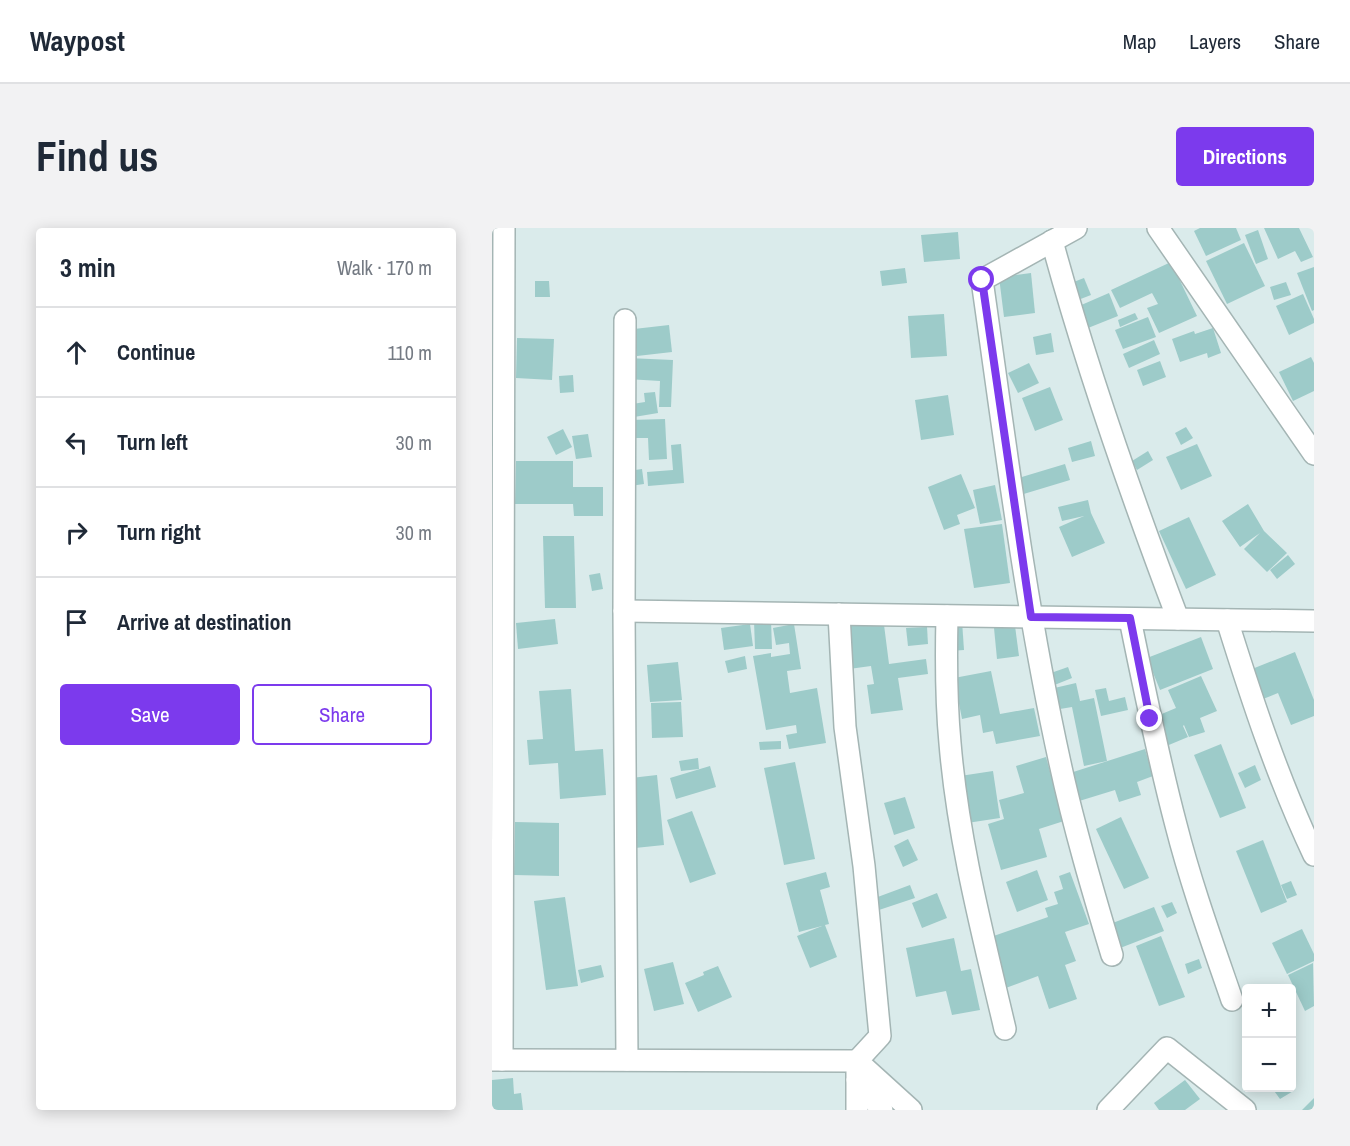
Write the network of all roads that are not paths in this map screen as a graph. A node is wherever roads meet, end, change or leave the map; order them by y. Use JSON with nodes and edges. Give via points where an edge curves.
{"nodes":[{"id":1,"x":504,"y":228,"type":"edge"},
{"id":2,"x":1076,"y":228,"type":"edge"},
{"id":3,"x":1158,"y":228,"type":"edge"},
{"id":4,"x":1052,"y":241,"type":"junction"},
{"id":5,"x":625,"y":320,"type":"dead end"},
{"id":6,"x":1314,"y":454,"type":"edge"},
{"id":7,"x":624,"y":611,"type":"junction"},
{"id":8,"x":839,"y":614,"type":"junction"},
{"id":9,"x":947,"y":616,"type":"junction"},
{"id":10,"x":1031,"y":617,"type":"junction"},
{"id":11,"x":1130,"y":618,"type":"junction"},
{"id":12,"x":1178,"y":619,"type":"junction"},
{"id":13,"x":1227,"y":620,"type":"junction"},
{"id":14,"x":1314,"y":621,"type":"edge"},
{"id":15,"x":1314,"y":855,"type":"edge"},
{"id":16,"x":1112,"y":955,"type":"dead end"},
{"id":17,"x":1233,"y":1000,"type":"dead end"},
{"id":18,"x":1005,"y":1029,"type":"dead end"},
{"id":19,"x":497,"y":1060,"type":"edge"},
{"id":20,"x":627,"y":1060,"type":"junction"},
{"id":21,"x":857,"y":1071,"type":"junction"},
{"id":22,"x":1237,"y":1108,"type":"edge"},
{"id":23,"x":857,"y":1110,"type":"edge"},
{"id":24,"x":882,"y":1110,"type":"edge"},
{"id":25,"x":911,"y":1110,"type":"edge"},
{"id":26,"x":1108,"y":1110,"type":"edge"}],
"edges":[{"from":1,"to":19,"type":"street"},
{"from":2,"to":4,"type":"street"},
{"from":3,"to":6,"type":"street"},
{"from":4,"to":10,"type":"street","via":[[982,280]]},
{"from":4,"to":12,"type":"street","via":[[1136,510]]},
{"from":5,"to":7,"type":"street"},
{"from":7,"to":8,"type":"street"},
{"from":7,"to":20,"type":"street"},
{"from":8,"to":9,"type":"street"},
{"from":8,"to":21,"type":"street","via":[[845,727],[864,866],[880,1036]]},
{"from":9,"to":10,"type":"street"},
{"from":9,"to":18,"type":"street","via":[[950,744],[960,820]]},
{"from":10,"to":11,"type":"street"},
{"from":10,"to":16,"type":"street","via":[[1060,764]]},
{"from":11,"to":12,"type":"street"},
{"from":11,"to":17,"type":"street","via":[[1176,826]]},
{"from":12,"to":13,"type":"street"},
{"from":13,"to":14,"type":"street"},
{"from":13,"to":15,"type":"street","via":[[1263,733]]},
{"from":19,"to":20,"type":"street"},
{"from":20,"to":21,"type":"street"},
{"from":21,"to":23,"type":"street"},
{"from":21,"to":24,"type":"street"},
{"from":21,"to":25,"type":"street"},
{"from":22,"to":26,"type":"street","via":[[1167,1048]]}]}
